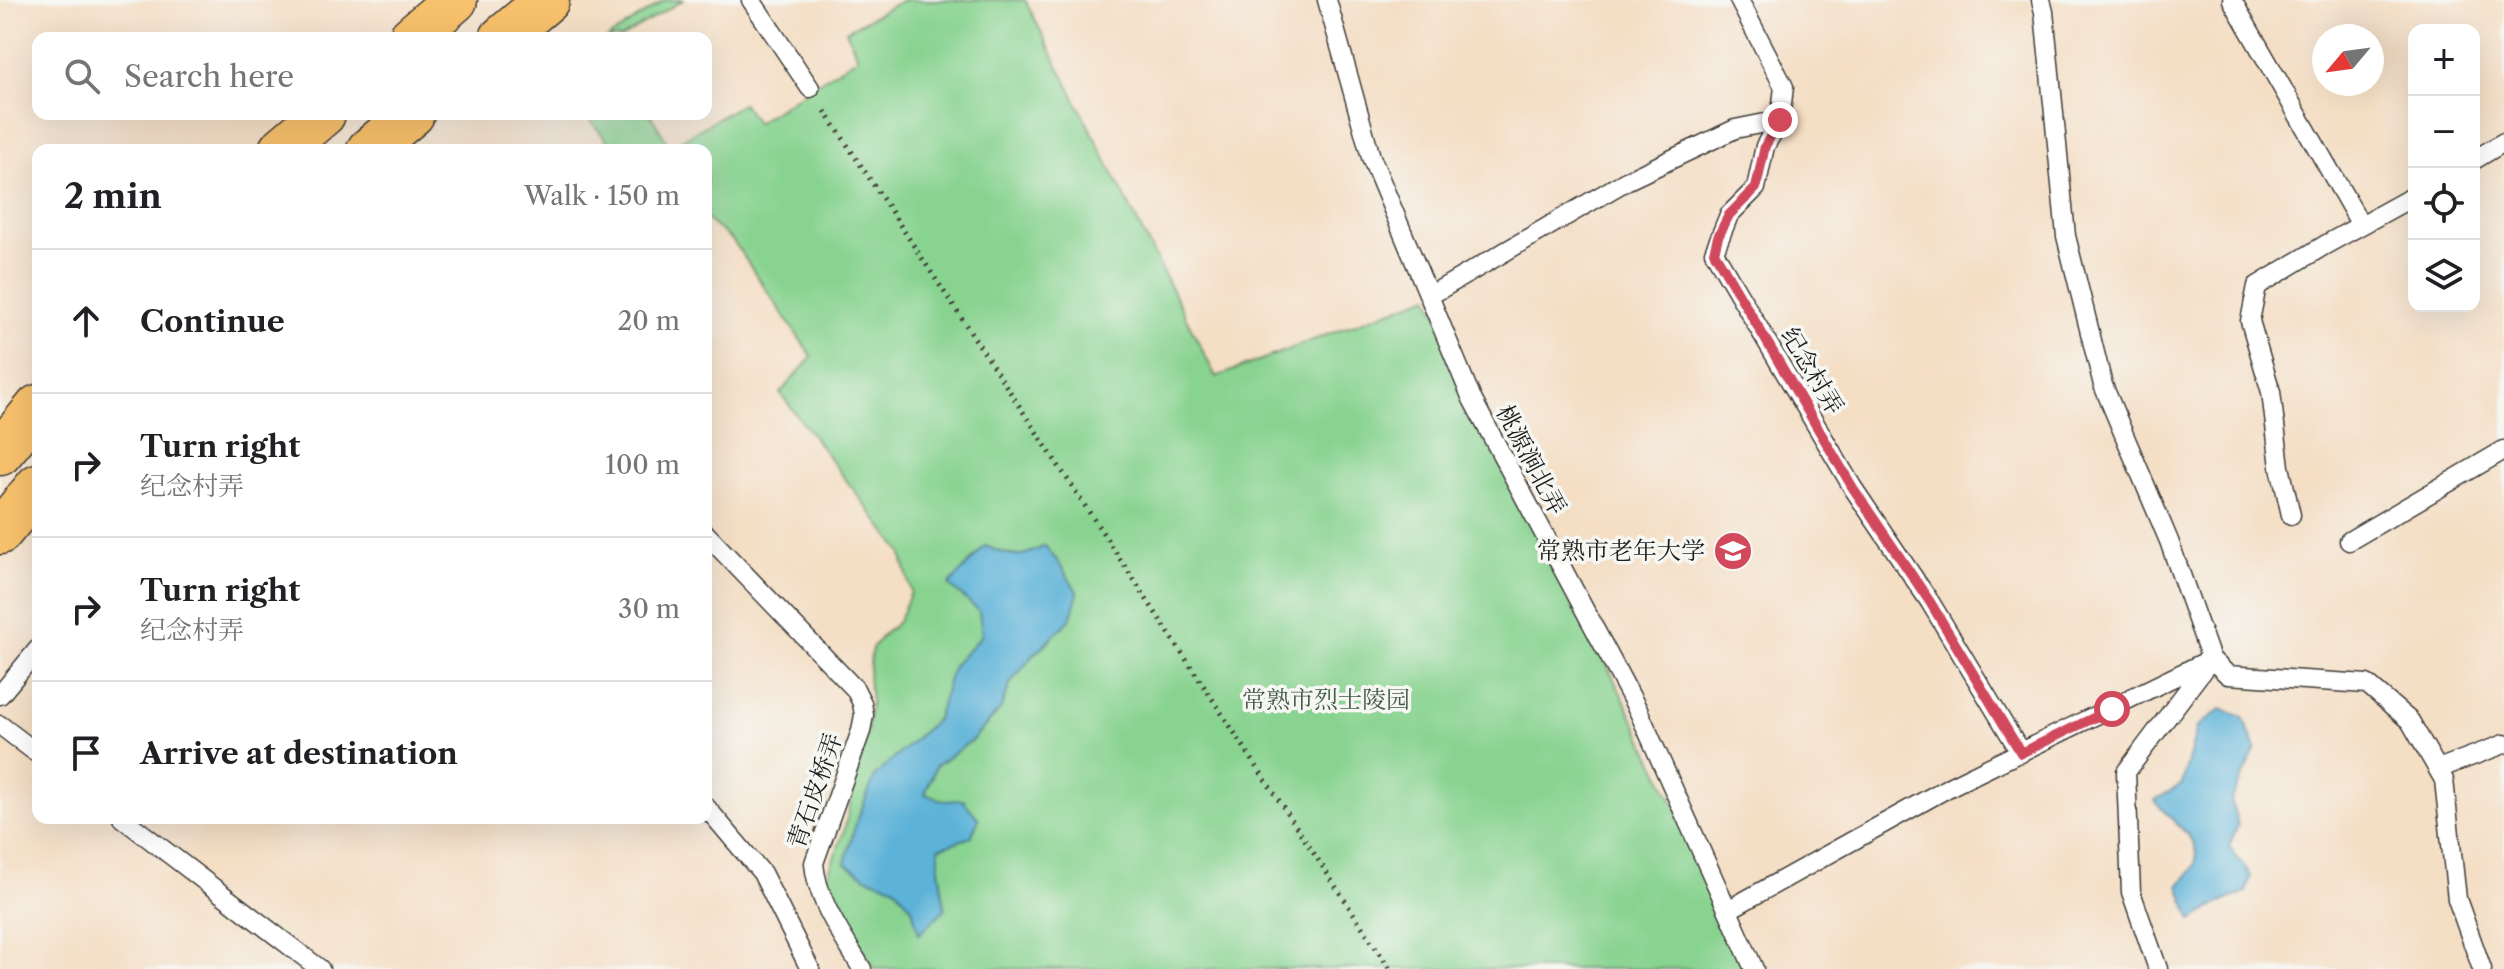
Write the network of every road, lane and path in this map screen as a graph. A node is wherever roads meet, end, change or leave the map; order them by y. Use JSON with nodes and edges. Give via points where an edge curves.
{"nodes":[{"id":1,"x":455,"y":0,"type":"edge"},
{"id":2,"x":547,"y":0,"type":"edge"},
{"id":3,"x":751,"y":0,"type":"edge"},
{"id":4,"x":1327,"y":0,"type":"edge"},
{"id":5,"x":1739,"y":0,"type":"edge"},
{"id":6,"x":2041,"y":0,"type":"edge"},
{"id":7,"x":2232,"y":0,"type":"edge"},
{"id":8,"x":418,"y":32,"type":"edge"},
{"id":9,"x":509,"y":32,"type":"edge"},
{"id":10,"x":810,"y":88,"type":"joint"},
{"id":11,"x":316,"y":120,"type":"edge"},
{"id":12,"x":405,"y":120,"type":"edge"},
{"id":13,"x":1780,"y":120,"type":"junction"},
{"id":14,"x":2504,"y":142,"type":"edge"},
{"id":15,"x":288,"y":144,"type":"edge"},
{"id":16,"x":376,"y":144,"type":"edge"},
{"id":17,"x":2480,"y":156,"type":"edge"},
{"id":18,"x":2408,"y":199,"type":"edge"},
{"id":19,"x":2361,"y":225,"type":"junction"},
{"id":20,"x":1429,"y":296,"type":"junction"},
{"id":21,"x":32,"y":414,"type":"edge"},
{"id":22,"x":2504,"y":450,"type":"edge"},
{"id":23,"x":0,"y":453,"type":"edge"},
{"id":24,"x":32,"y":493,"type":"edge"},
{"id":25,"x":2291,"y":515,"type":"dead end"},
{"id":26,"x":0,"y":532,"type":"edge"},
{"id":27,"x":712,"y":540,"type":"edge"},
{"id":28,"x":2349,"y":541,"type":"dead end"},
{"id":29,"x":32,"y":656,"type":"edge"},
{"id":30,"x":2211,"y":659,"type":"junction"},
{"id":31,"x":0,"y":695,"type":"edge"},
{"id":32,"x":0,"y":725,"type":"edge"},
{"id":33,"x":2504,"y":744,"type":"edge"},
{"id":34,"x":32,"y":749,"type":"edge"},
{"id":35,"x":2021,"y":753,"type":"junction"},
{"id":36,"x":2438,"y":769,"type":"junction"},
{"id":37,"x":712,"y":814,"type":"edge"},
{"id":38,"x":130,"y":824,"type":"edge"},
{"id":39,"x":1728,"y":910,"type":"junction"},
{"id":40,"x":320,"y":969,"type":"edge"},
{"id":41,"x":810,"y":969,"type":"edge"},
{"id":42,"x":862,"y":969,"type":"edge"},
{"id":43,"x":1390,"y":969,"type":"edge"},
{"id":44,"x":1754,"y":969,"type":"edge"},
{"id":45,"x":2158,"y":969,"type":"edge"},
{"id":46,"x":2482,"y":969,"type":"edge"}],
"edges":[{"from":1,"to":8,"type":"main road"},
{"from":2,"to":9,"type":"main road"},
{"from":3,"to":10,"type":"lane"},
{"from":4,"to":20,"type":"lane","name":"桃源涧北弄","via":[[1371,157]]},
{"from":5,"to":13,"type":"lane","name":"纪念村弄","via":[[1784,87]]},
{"from":6,"to":30,"type":"lane","via":[[2066,236],[2103,385],[2169,541]]},
{"from":7,"to":19,"type":"lane"},
{"from":10,"to":43,"type":"path"},
{"from":11,"to":15,"type":"main road"},
{"from":12,"to":16,"type":"main road"},
{"from":13,"to":20,"type":"lane","via":[[1735,129],[1626,181]]},
{"from":13,"to":35,"type":"lane","name":"纪念村弄","via":[[1765,146],[1756,188],[1729,215],[1714,252],[1853,488]]},
{"from":14,"to":17,"type":"lane"},
{"from":18,"to":19,"type":"lane"},
{"from":19,"to":25,"type":"lane","via":[[2257,286],[2250,321],[2271,392]]},
{"from":20,"to":39,"type":"lane","name":"桃源涧北弄","via":[[1472,399],[1638,710]]},
{"from":21,"to":23,"type":"main road"},
{"from":22,"to":28,"type":"lane"},
{"from":24,"to":26,"type":"main road"},
{"from":27,"to":42,"type":"lane","name":"青石皮桥弄","via":[[855,689],[862,703],[857,743],[814,863],[821,896]]},
{"from":29,"to":31,"type":"lane"},
{"from":30,"to":35,"type":"lane"},
{"from":30,"to":36,"type":"lane","via":[[2228,675],[2367,684],[2410,721]]},
{"from":30,"to":45,"type":"lane","via":[[2126,772],[2131,892]]},
{"from":32,"to":34,"type":"lane"},
{"from":33,"to":36,"type":"lane"},
{"from":35,"to":39,"type":"lane"},
{"from":36,"to":46,"type":"lane","via":[[2444,780],[2457,899]]},
{"from":37,"to":41,"type":"lane","via":[[762,873]]},
{"from":38,"to":40,"type":"lane"},
{"from":39,"to":44,"type":"lane","name":"桃源涧北弄"}]}
